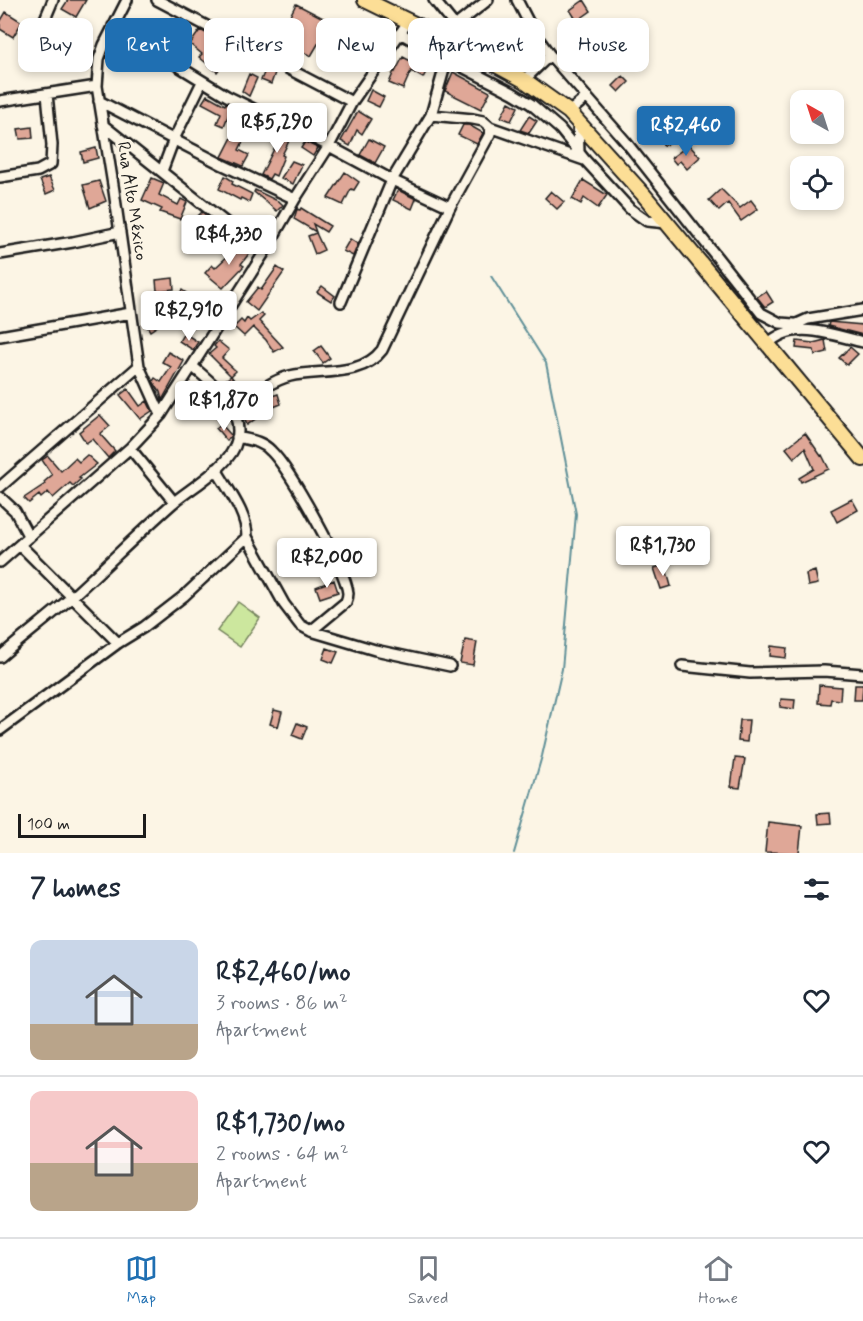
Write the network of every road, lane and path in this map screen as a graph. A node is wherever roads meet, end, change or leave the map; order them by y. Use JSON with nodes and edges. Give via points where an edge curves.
{"nodes":[{"id":1,"x":53,"y":0,"type":"edge"},
{"id":2,"x":127,"y":0,"type":"edge"},
{"id":3,"x":157,"y":0,"type":"edge"},
{"id":4,"x":365,"y":0,"type":"edge"},
{"id":5,"x":488,"y":0,"type":"edge"},
{"id":6,"x":517,"y":0,"type":"edge"},
{"id":7,"x":433,"y":1,"type":"edge"},
{"id":8,"x":45,"y":18,"type":"edge"},
{"id":9,"x":117,"y":18,"type":"edge"},
{"id":10,"x":448,"y":18,"type":"edge"},
{"id":11,"x":465,"y":18,"type":"edge"},
{"id":12,"x":404,"y":27,"type":"junction"},
{"id":13,"x":408,"y":29,"type":"edge"},
{"id":14,"x":408,"y":30,"type":"edge"},
{"id":15,"x":105,"y":45,"type":"edge"},
{"id":16,"x":550,"y":55,"type":"junction"},
{"id":17,"x":186,"y":72,"type":"edge"},
{"id":18,"x":443,"y":72,"type":"edge"},
{"id":19,"x":472,"y":72,"type":"edge"},
{"id":20,"x":509,"y":72,"type":"edge"},
{"id":21,"x":524,"y":80,"type":"junction"},
{"id":22,"x":202,"y":82,"type":"junction"},
{"id":23,"x":97,"y":86,"type":"junction"},
{"id":24,"x":47,"y":94,"type":"junction"},
{"id":25,"x":587,"y":97,"type":"junction"},
{"id":26,"x":0,"y":101,"type":"edge"},
{"id":27,"x":99,"y":101,"type":"junction"},
{"id":28,"x":352,"y":102,"type":"junction"},
{"id":29,"x":431,"y":116,"type":"junction"},
{"id":30,"x":574,"y":117,"type":"junction"},
{"id":31,"x":103,"y":125,"type":"junction"},
{"id":32,"x":490,"y":127,"type":"junction"},
{"id":33,"x":174,"y":139,"type":"junction"},
{"id":34,"x":328,"y":146,"type":"junction"},
{"id":35,"x":582,"y":157,"type":"junction"},
{"id":36,"x":162,"y":171,"type":"junction"},
{"id":37,"x":0,"y":177,"type":"edge"},
{"id":38,"x":392,"y":180,"type":"junction"},
{"id":39,"x":666,"y":193,"type":"junction"},
{"id":40,"x":295,"y":198,"type":"junction"},
{"id":41,"x":652,"y":205,"type":"junction"},
{"id":42,"x":450,"y":207,"type":"junction"},
{"id":43,"x":667,"y":223,"type":"junction"},
{"id":44,"x":120,"y":232,"type":"junction"},
{"id":45,"x":704,"y":241,"type":"junction"},
{"id":46,"x":690,"y":250,"type":"junction"},
{"id":47,"x":264,"y":253,"type":"junction"},
{"id":48,"x":0,"y":254,"type":"edge"},
{"id":49,"x":341,"y":302,"type":"dead end"},
{"id":50,"x":863,"y":310,"type":"edge"},
{"id":51,"x":131,"y":313,"type":"junction"},
{"id":52,"x":794,"y":324,"type":"junction"},
{"id":53,"x":784,"y":333,"type":"junction"},
{"id":54,"x":0,"y":336,"type":"edge"},
{"id":55,"x":863,"y":342,"type":"edge"},
{"id":56,"x":767,"y":344,"type":"junction"},
{"id":57,"x":139,"y":366,"type":"junction"},
{"id":58,"x":192,"y":366,"type":"junction"},
{"id":59,"x":234,"y":410,"type":"junction"},
{"id":60,"x":161,"y":415,"type":"junction"},
{"id":61,"x":237,"y":437,"type":"junction"},
{"id":62,"x":130,"y":448,"type":"junction"},
{"id":63,"x":863,"y":459,"type":"edge"},
{"id":64,"x":216,"y":469,"type":"junction"},
{"id":65,"x":0,"y":487,"type":"edge"},
{"id":66,"x":0,"y":497,"type":"edge"},
{"id":67,"x":174,"y":502,"type":"junction"},
{"id":68,"x":29,"y":537,"type":"junction"},
{"id":69,"x":247,"y":537,"type":"junction"},
{"id":70,"x":20,"y":545,"type":"junction"},
{"id":71,"x":0,"y":562,"type":"edge"},
{"id":72,"x":73,"y":596,"type":"junction"},
{"id":73,"x":311,"y":630,"type":"junction"},
{"id":74,"x":118,"y":643,"type":"junction"},
{"id":75,"x":0,"y":657,"type":"edge"},
{"id":76,"x":450,"y":666,"type":"dead end"},
{"id":77,"x":682,"y":666,"type":"dead end"},
{"id":78,"x":863,"y":674,"type":"edge"},
{"id":79,"x":0,"y":730,"type":"edge"}],
"edges":[{"from":1,"to":8,"type":"street"},
{"from":2,"to":9,"type":"street","name":"Rua Alto México"},
{"from":3,"to":28,"type":"street"},
{"from":4,"to":12,"type":"main road"},
{"from":5,"to":11,"type":"street"},
{"from":6,"to":16,"type":"street"},
{"from":7,"to":10,"type":"street"},
{"from":12,"to":13,"type":"main road"},
{"from":12,"to":14,"type":"street"},
{"from":12,"to":28,"type":"street"},
{"from":15,"to":23,"type":"street","name":"Rua Alto México","via":[[99,59]]},
{"from":16,"to":21,"type":"street"},
{"from":16,"to":25,"type":"street"},
{"from":17,"to":22,"type":"street"},
{"from":18,"to":29,"type":"street"},
{"from":19,"to":35,"type":"street","via":[[531,105],[561,129]]},
{"from":20,"to":21,"type":"main road"},
{"from":21,"to":30,"type":"main road"},
{"from":22,"to":33,"type":"street"},
{"from":22,"to":34,"type":"street"},
{"from":23,"to":24,"type":"street"},
{"from":23,"to":27,"type":"street","name":"Rua Alto México"},
{"from":24,"to":26,"type":"street"},
{"from":24,"to":37,"type":"street","via":[[51,164],[38,171]]},
{"from":25,"to":30,"type":"street"},
{"from":25,"to":39,"type":"street"},
{"from":27,"to":31,"type":"street","name":"Rua Alto México"},
{"from":27,"to":33,"type":"street"},
{"from":28,"to":34,"type":"street"},
{"from":29,"to":32,"type":"street","via":[[473,119]]},
{"from":29,"to":38,"type":"street"},
{"from":30,"to":35,"type":"street"},
{"from":30,"to":41,"type":"main road"},
{"from":31,"to":36,"type":"street"},
{"from":31,"to":44,"type":"street","name":"Rua Alto México"},
{"from":32,"to":35,"type":"street"},
{"from":32,"to":42,"type":"street","via":[[488,140]]},
{"from":33,"to":36,"type":"street"},
{"from":33,"to":40,"type":"street"},
{"from":34,"to":38,"type":"street"},
{"from":34,"to":40,"type":"street"},
{"from":35,"to":43,"type":"street","via":[[637,216]]},
{"from":36,"to":47,"type":"street"},
{"from":38,"to":42,"type":"street"},
{"from":38,"to":49,"type":"street"},
{"from":39,"to":41,"type":"street"},
{"from":39,"to":45,"type":"street"},
{"from":40,"to":47,"type":"street"},
{"from":41,"to":43,"type":"main road"},
{"from":42,"to":59,"type":"street","via":[[376,357],[350,369],[279,380]]},
{"from":43,"to":46,"type":"main road"},
{"from":44,"to":48,"type":"street"},
{"from":44,"to":51,"type":"street","name":"Rua Alto México"},
{"from":45,"to":46,"type":"street"},
{"from":45,"to":52,"type":"street","via":[[764,316]]},
{"from":46,"to":56,"type":"main road"},
{"from":47,"to":58,"type":"street"},
{"from":50,"to":52,"type":"street"},
{"from":51,"to":54,"type":"street"},
{"from":51,"to":57,"type":"street","name":"Rua Alto México"},
{"from":52,"to":53,"type":"street"},
{"from":53,"to":55,"type":"street","via":[[807,331]]},
{"from":53,"to":56,"type":"street"},
{"from":56,"to":63,"type":"main road"},
{"from":57,"to":60,"type":"street","name":"Rua Alto México"},
{"from":57,"to":65,"type":"street"},
{"from":58,"to":59,"type":"street"},
{"from":58,"to":60,"type":"street"},
{"from":59,"to":61,"type":"street"},
{"from":60,"to":62,"type":"street"},
{"from":61,"to":64,"type":"street"},
{"from":61,"to":73,"type":"street","via":[[256,441],[272,451],[298,489],[345,582],[346,602]]},
{"from":62,"to":67,"type":"street"},
{"from":62,"to":68,"type":"street"},
{"from":64,"to":67,"type":"street"},
{"from":64,"to":69,"type":"street","via":[[238,507]]},
{"from":66,"to":68,"type":"street","via":[[15,512]]},
{"from":67,"to":72,"type":"street"},
{"from":68,"to":70,"type":"street"},
{"from":69,"to":73,"type":"street","via":[[284,604],[300,625]]},
{"from":69,"to":74,"type":"street","via":[[184,596]]},
{"from":70,"to":71,"type":"street"},
{"from":70,"to":72,"type":"street"},
{"from":72,"to":74,"type":"street"},
{"from":72,"to":75,"type":"street"},
{"from":73,"to":76,"type":"street","via":[[375,650]]},
{"from":74,"to":79,"type":"street"},
{"from":77,"to":78,"type":"street","via":[[750,673]]}]}
